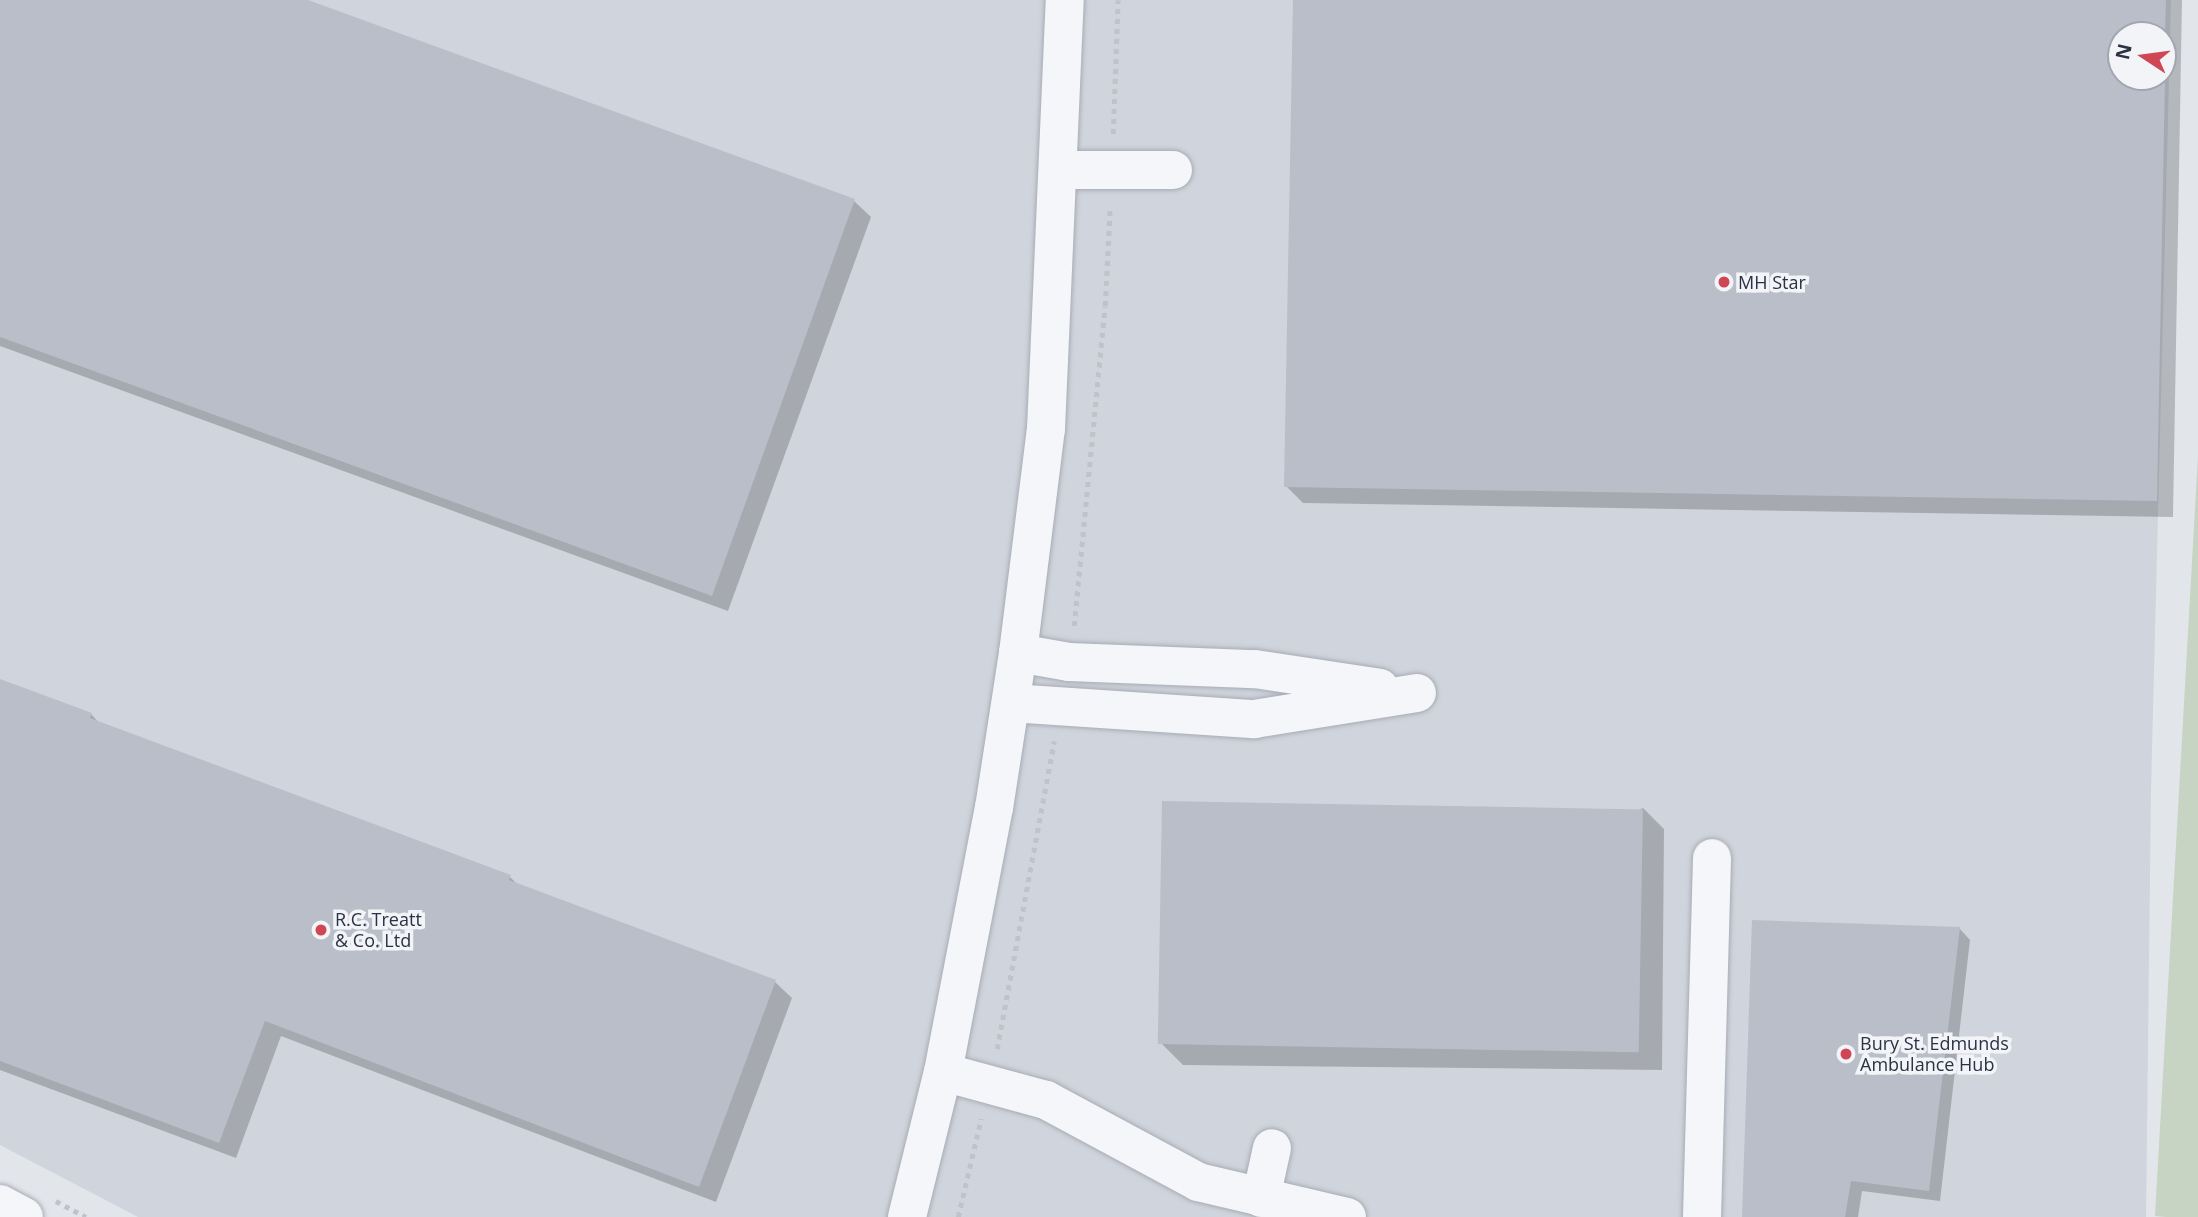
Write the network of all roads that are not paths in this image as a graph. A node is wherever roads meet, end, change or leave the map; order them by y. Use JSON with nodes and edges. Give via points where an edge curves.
{"nodes":[{"id":1,"x":1065,"y":0,"type":"edge"},
{"id":2,"x":1059,"y":170,"type":"junction"},
{"id":3,"x":1172,"y":170,"type":"dead end"},
{"id":4,"x":1018,"y":653,"type":"junction"},
{"id":5,"x":1011,"y":703,"type":"junction"},
{"id":6,"x":1712,"y":858,"type":"dead end"},
{"id":7,"x":943,"y":1072,"type":"junction"},
{"id":8,"x":1272,"y":1148,"type":"dead end"},
{"id":9,"x":1261,"y":1198,"type":"junction"},
{"id":10,"x":0,"y":1204,"type":"edge"},
{"id":11,"x":24,"y":1217,"type":"edge"},
{"id":12,"x":907,"y":1217,"type":"edge"},
{"id":13,"x":1347,"y":1217,"type":"edge"},
{"id":14,"x":1702,"y":1217,"type":"edge"}],
"edges":[{"from":1,"to":2,"type":"street"},
{"from":2,"to":3,"type":"street"},
{"from":2,"to":4,"type":"street","via":[[1046,429]]},
{"from":4,"to":5,"type":"street"},
{"from":4,"to":5,"type":"street","via":[[1069,662],[1255,669],[1417,693],[1254,719]]},
{"from":5,"to":7,"type":"street"},
{"from":6,"to":14,"type":"street"},
{"from":7,"to":9,"type":"street","via":[[1046,1100],[1198,1182]]},
{"from":7,"to":12,"type":"street"},
{"from":8,"to":9,"type":"street"},
{"from":9,"to":13,"type":"street"},
{"from":10,"to":11,"type":"street"}]}
